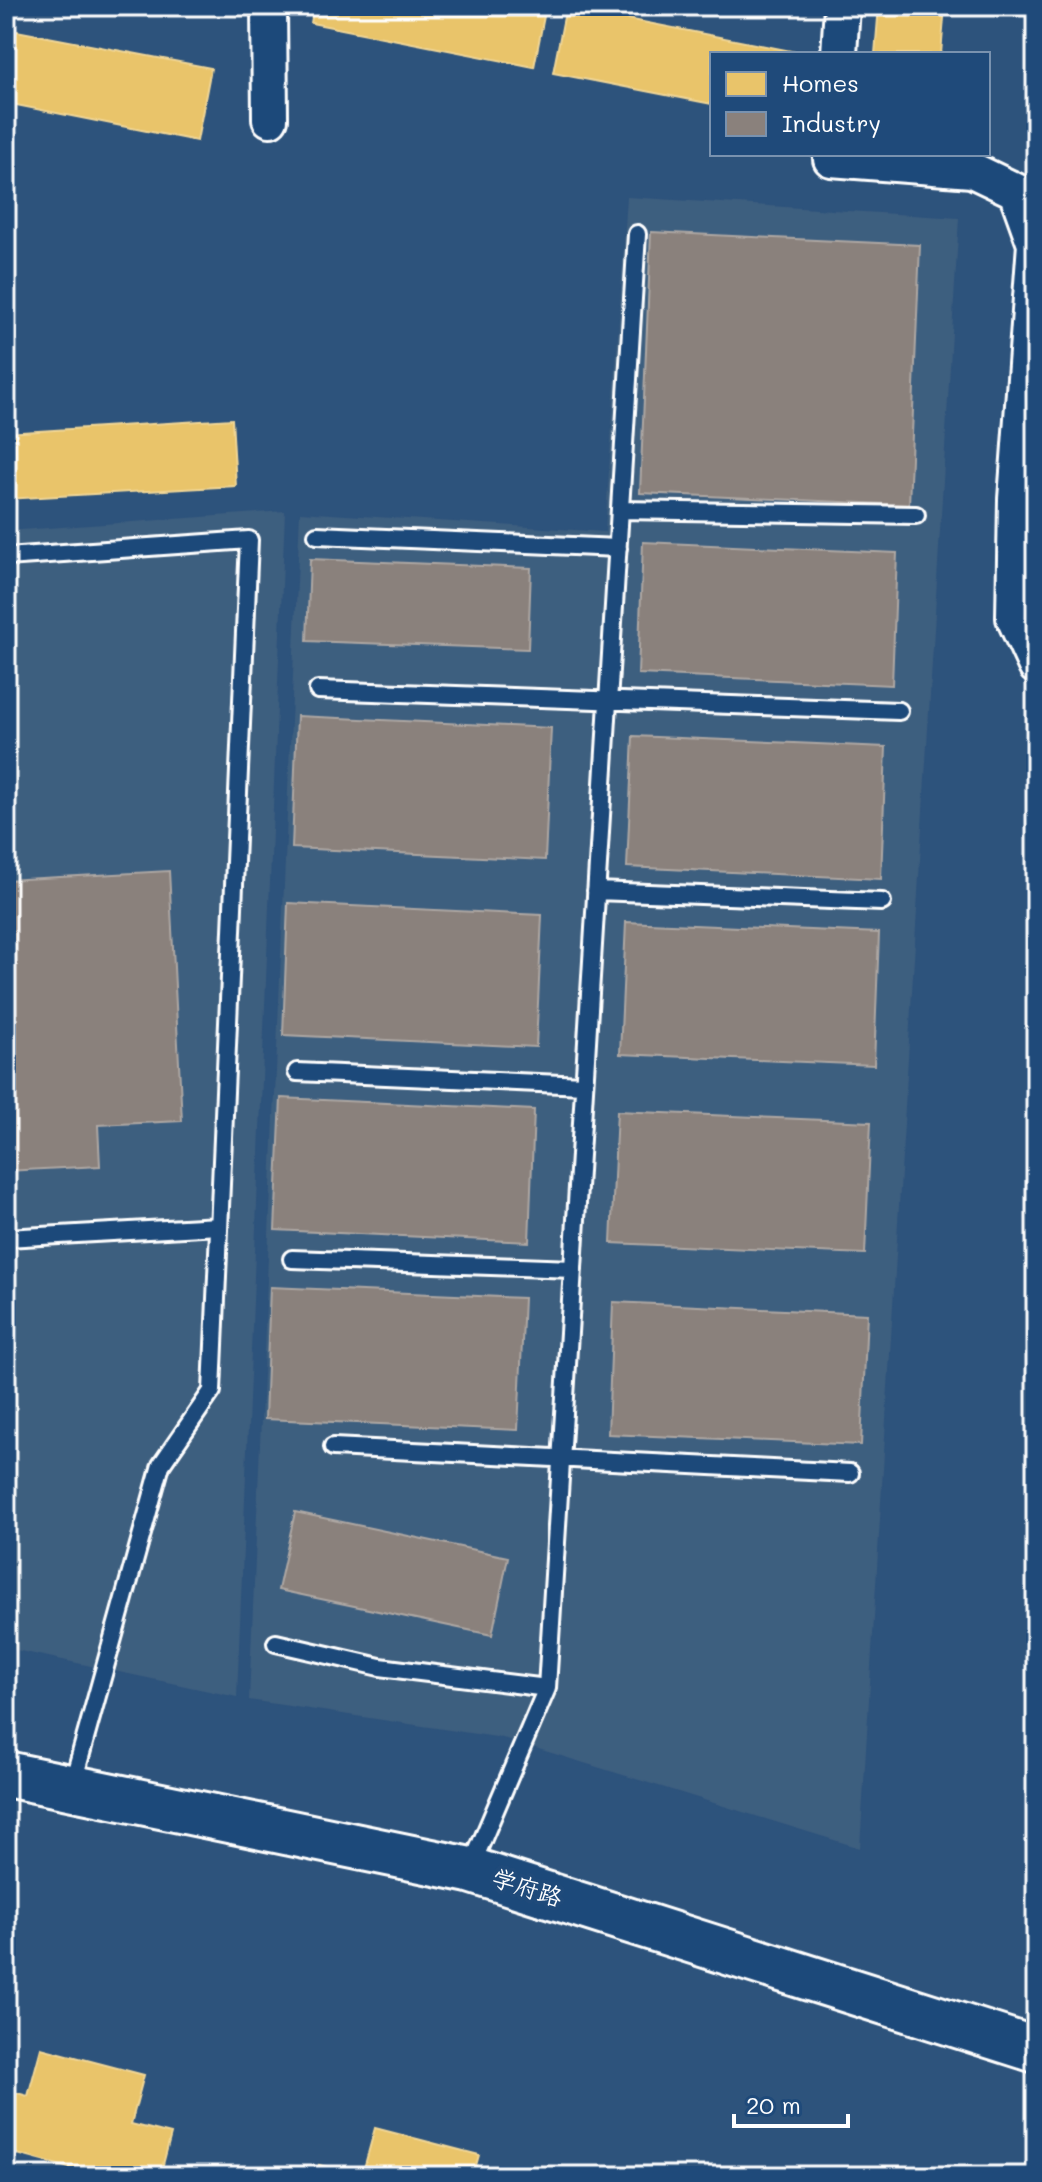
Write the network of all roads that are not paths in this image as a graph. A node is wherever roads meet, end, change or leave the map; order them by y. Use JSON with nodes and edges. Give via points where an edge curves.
{"nodes":[{"id":1,"x":269,"y":6,"type":"edge"},
{"id":2,"x":842,"y":6,"type":"edge"},
{"id":3,"x":839,"y":52,"type":"edge"},
{"id":4,"x":270,"y":119,"type":"dead end"},
{"id":5,"x":831,"y":156,"type":"edge"},
{"id":6,"x":637,"y":234,"type":"dead end"},
{"id":7,"x":620,"y":510,"type":"junction"},
{"id":8,"x":916,"y":515,"type":"dead end"},
{"id":9,"x":317,"y":535,"type":"dead end"},
{"id":10,"x":618,"y":548,"type":"junction"},
{"id":11,"x":6,"y":557,"type":"edge"},
{"id":12,"x":1036,"y":666,"type":"edge"},
{"id":13,"x":318,"y":690,"type":"dead end"},
{"id":14,"x":608,"y":699,"type":"junction"},
{"id":15,"x":899,"y":711,"type":"dead end"},
{"id":16,"x":596,"y":891,"type":"junction"},
{"id":17,"x":882,"y":902,"type":"dead end"},
{"id":18,"x":297,"y":1072,"type":"dead end"},
{"id":19,"x":584,"y":1085,"type":"junction"},
{"id":20,"x":219,"y":1226,"type":"junction"},
{"id":21,"x":6,"y":1238,"type":"edge"},
{"id":22,"x":292,"y":1259,"type":"dead end"},
{"id":23,"x":573,"y":1269,"type":"junction"},
{"id":24,"x":333,"y":1447,"type":"dead end"},
{"id":25,"x":561,"y":1457,"type":"junction"},
{"id":26,"x":850,"y":1473,"type":"dead end"},
{"id":27,"x":276,"y":1643,"type":"dead end"},
{"id":28,"x":547,"y":1688,"type":"junction"},
{"id":29,"x":6,"y":1774,"type":"edge"},
{"id":30,"x":72,"y":1788,"type":"junction"},
{"id":31,"x":470,"y":1870,"type":"junction"},
{"id":32,"x":1036,"y":2050,"type":"edge"}],
"edges":[{"from":1,"to":4,"type":"street"},
{"from":2,"to":3,"type":"street"},
{"from":5,"to":12,"type":"street","via":[[972,170],[1016,191],[1035,244],[1016,499],[1014,618]]},
{"from":6,"to":7,"type":"lane"},
{"from":7,"to":8,"type":"lane"},
{"from":7,"to":10,"type":"lane"},
{"from":9,"to":10,"type":"lane"},
{"from":10,"to":14,"type":"lane"},
{"from":11,"to":20,"type":"lane","via":[[249,540]]},
{"from":13,"to":14,"type":"lane"},
{"from":14,"to":15,"type":"lane"},
{"from":14,"to":16,"type":"lane"},
{"from":16,"to":17,"type":"lane"},
{"from":16,"to":19,"type":"lane"},
{"from":18,"to":19,"type":"lane"},
{"from":19,"to":23,"type":"lane"},
{"from":20,"to":21,"type":"lane"},
{"from":20,"to":30,"type":"lane","via":[[212,1391],[161,1465]]},
{"from":22,"to":23,"type":"lane"},
{"from":23,"to":25,"type":"lane"},
{"from":24,"to":25,"type":"lane"},
{"from":25,"to":26,"type":"lane"},
{"from":25,"to":28,"type":"lane"},
{"from":27,"to":28,"type":"lane","via":[[380,1667]]},
{"from":28,"to":31,"type":"lane"},
{"from":29,"to":30,"type":"street","name":"学府路"},
{"from":30,"to":31,"type":"street","name":"学府路"},
{"from":31,"to":32,"type":"street","name":"学府路"}]}
